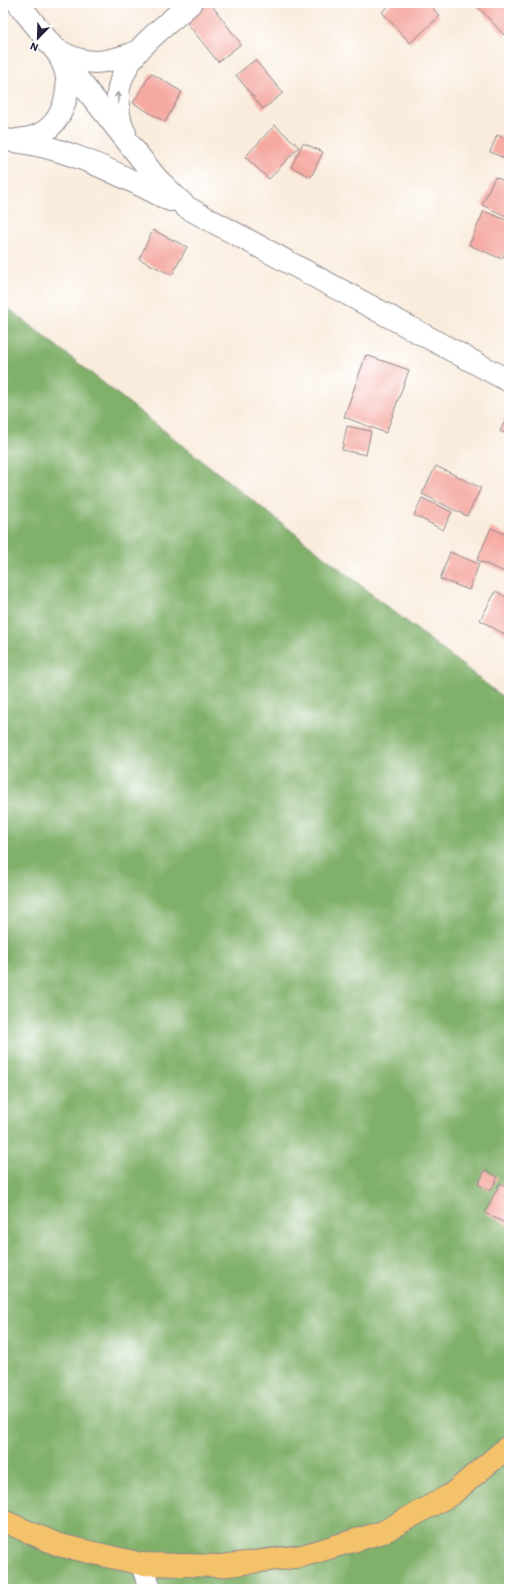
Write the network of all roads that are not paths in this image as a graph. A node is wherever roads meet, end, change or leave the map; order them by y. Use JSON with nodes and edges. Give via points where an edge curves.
{"nodes":[{"id":1,"x":18,"y":3,"type":"edge"},
{"id":2,"x":191,"y":3,"type":"edge"},
{"id":3,"x":54,"y":49,"type":"junction"},
{"id":4,"x":137,"y":52,"type":"junction"},
{"id":5,"x":8,"y":141,"type":"edge"},
{"id":6,"x":133,"y":147,"type":"junction"},
{"id":7,"x":186,"y":207,"type":"junction"},
{"id":8,"x":509,"y":381,"type":"edge"},
{"id":9,"x":509,"y":1446,"type":"edge"},
{"id":10,"x":3,"y":1521,"type":"edge"},
{"id":11,"x":142,"y":1564,"type":"junction"},
{"id":12,"x":150,"y":1589,"type":"edge"}],
"edges":[{"from":1,"to":3,"type":"street"},
{"from":2,"to":4,"type":"street"},
{"from":3,"to":4,"type":"street","via":[[70,58],[86,62],[102,62]]},
{"from":3,"to":5,"type":"street","via":[[65,68],[68,82],[64,105],[54,123],[36,136]]},
{"from":3,"to":6,"type":"street"},
{"from":6,"to":4,"type":"street","one_way":true,"via":[[122,127],[117,93],[120,78]]},
{"from":5,"to":7,"type":"street","via":[[59,151],[106,168]]},
{"from":6,"to":7,"type":"street","via":[[157,179]]},
{"from":7,"to":8,"type":"street"},
{"from":9,"to":11,"type":"main road","via":[[452,1494],[383,1532],[302,1556],[220,1566]]},
{"from":10,"to":11,"type":"main road","via":[[59,1545]]},
{"from":11,"to":12,"type":"street"}]}
